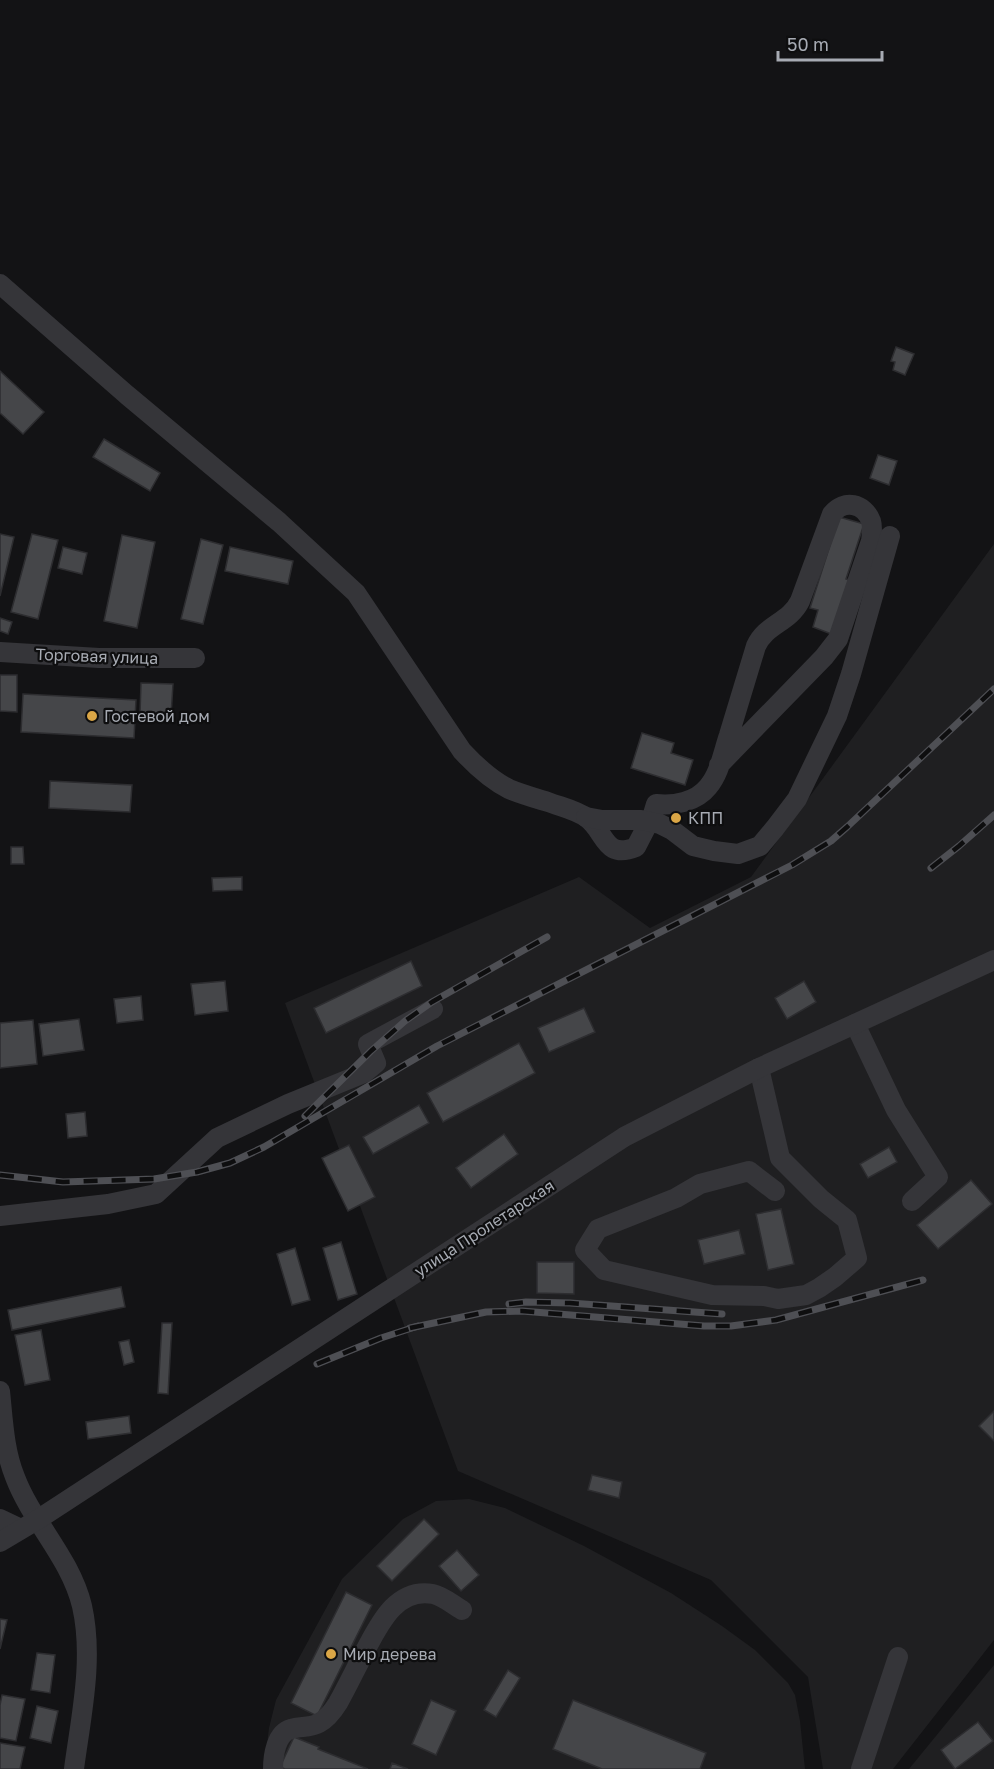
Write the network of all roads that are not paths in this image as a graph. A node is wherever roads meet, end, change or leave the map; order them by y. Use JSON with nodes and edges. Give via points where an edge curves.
{"nodes":[{"id":1,"x":0,"y":284,"type":"edge"},
{"id":2,"x":890,"y":536,"type":"dead end"},
{"id":3,"x":0,"y":652,"type":"edge"},
{"id":4,"x":195,"y":658,"type":"dead end"},
{"id":5,"x":719,"y":765,"type":"junction"},
{"id":6,"x":586,"y":817,"type":"junction"},
{"id":7,"x":649,"y":822,"type":"junction"},
{"id":8,"x":994,"y":960,"type":"edge"},
{"id":9,"x":432,"y":1008,"type":"dead end"},
{"id":10,"x":855,"y":1024,"type":"junction"},
{"id":11,"x":759,"y":1068,"type":"junction"},
{"id":12,"x":775,"y":1191,"type":"dead end"},
{"id":13,"x":912,"y":1201,"type":"dead end"},
{"id":14,"x":0,"y":1216,"type":"edge"},
{"id":15,"x":0,"y":1391,"type":"edge"},
{"id":16,"x":0,"y":1519,"type":"edge"},
{"id":17,"x":29,"y":1525,"type":"junction"},
{"id":18,"x":0,"y":1542,"type":"edge"},
{"id":19,"x":462,"y":1610,"type":"dead end"},
{"id":20,"x":898,"y":1657,"type":"dead end"},
{"id":21,"x":74,"y":1769,"type":"edge"},
{"id":22,"x":273,"y":1769,"type":"edge"},
{"id":23,"x":861,"y":1769,"type":"edge"}],
"edges":[{"from":1,"to":6,"type":"street","via":[[349,586],[471,761],[509,789]]},
{"from":2,"to":7,"type":"street","via":[[837,716],[797,799],[776,828],[760,846],[738,854],[693,846],[672,830]]},
{"from":3,"to":4,"type":"street","name":"Торговая улица"},
{"from":5,"to":5,"type":"street","via":[[760,637],[795,611],[832,514],[846,504],[858,506],[870,519],[871,541],[837,639]]},
{"from":5,"to":7,"type":"street","via":[[708,788],[677,804],[656,804]]},
{"from":6,"to":7,"type":"street"},
{"from":6,"to":7,"type":"street","via":[[608,845],[623,851],[636,847]]},
{"from":8,"to":10,"type":"street","name":"улица Пролетарская"},
{"from":9,"to":14,"type":"street","via":[[368,1044],[376,1063],[364,1073],[217,1138],[156,1194],[108,1204]]},
{"from":10,"to":11,"type":"street","name":"улица Пролетарская"},
{"from":10,"to":13,"type":"street","via":[[896,1110],[938,1177]]},
{"from":11,"to":12,"type":"street","via":[[780,1158],[847,1220],[857,1258],[835,1278],[806,1295],[778,1299],[712,1295],[604,1270],[585,1250],[598,1229],[676,1198],[700,1184],[749,1171]]},
{"from":11,"to":17,"type":"street","name":"улица Пролетарская","via":[[624,1137]]},
{"from":15,"to":17,"type":"street","via":[[12,1470]]},
{"from":16,"to":17,"type":"street"},
{"from":17,"to":18,"type":"street","name":"улица Пролетарская"},
{"from":17,"to":21,"type":"street","via":[[67,1567],[82,1605],[86,1665]]},
{"from":19,"to":22,"type":"street","via":[[441,1597],[426,1594],[409,1597],[393,1607],[380,1622],[330,1715],[316,1725],[290,1729],[280,1737]]},
{"from":20,"to":23,"type":"street"}]}
